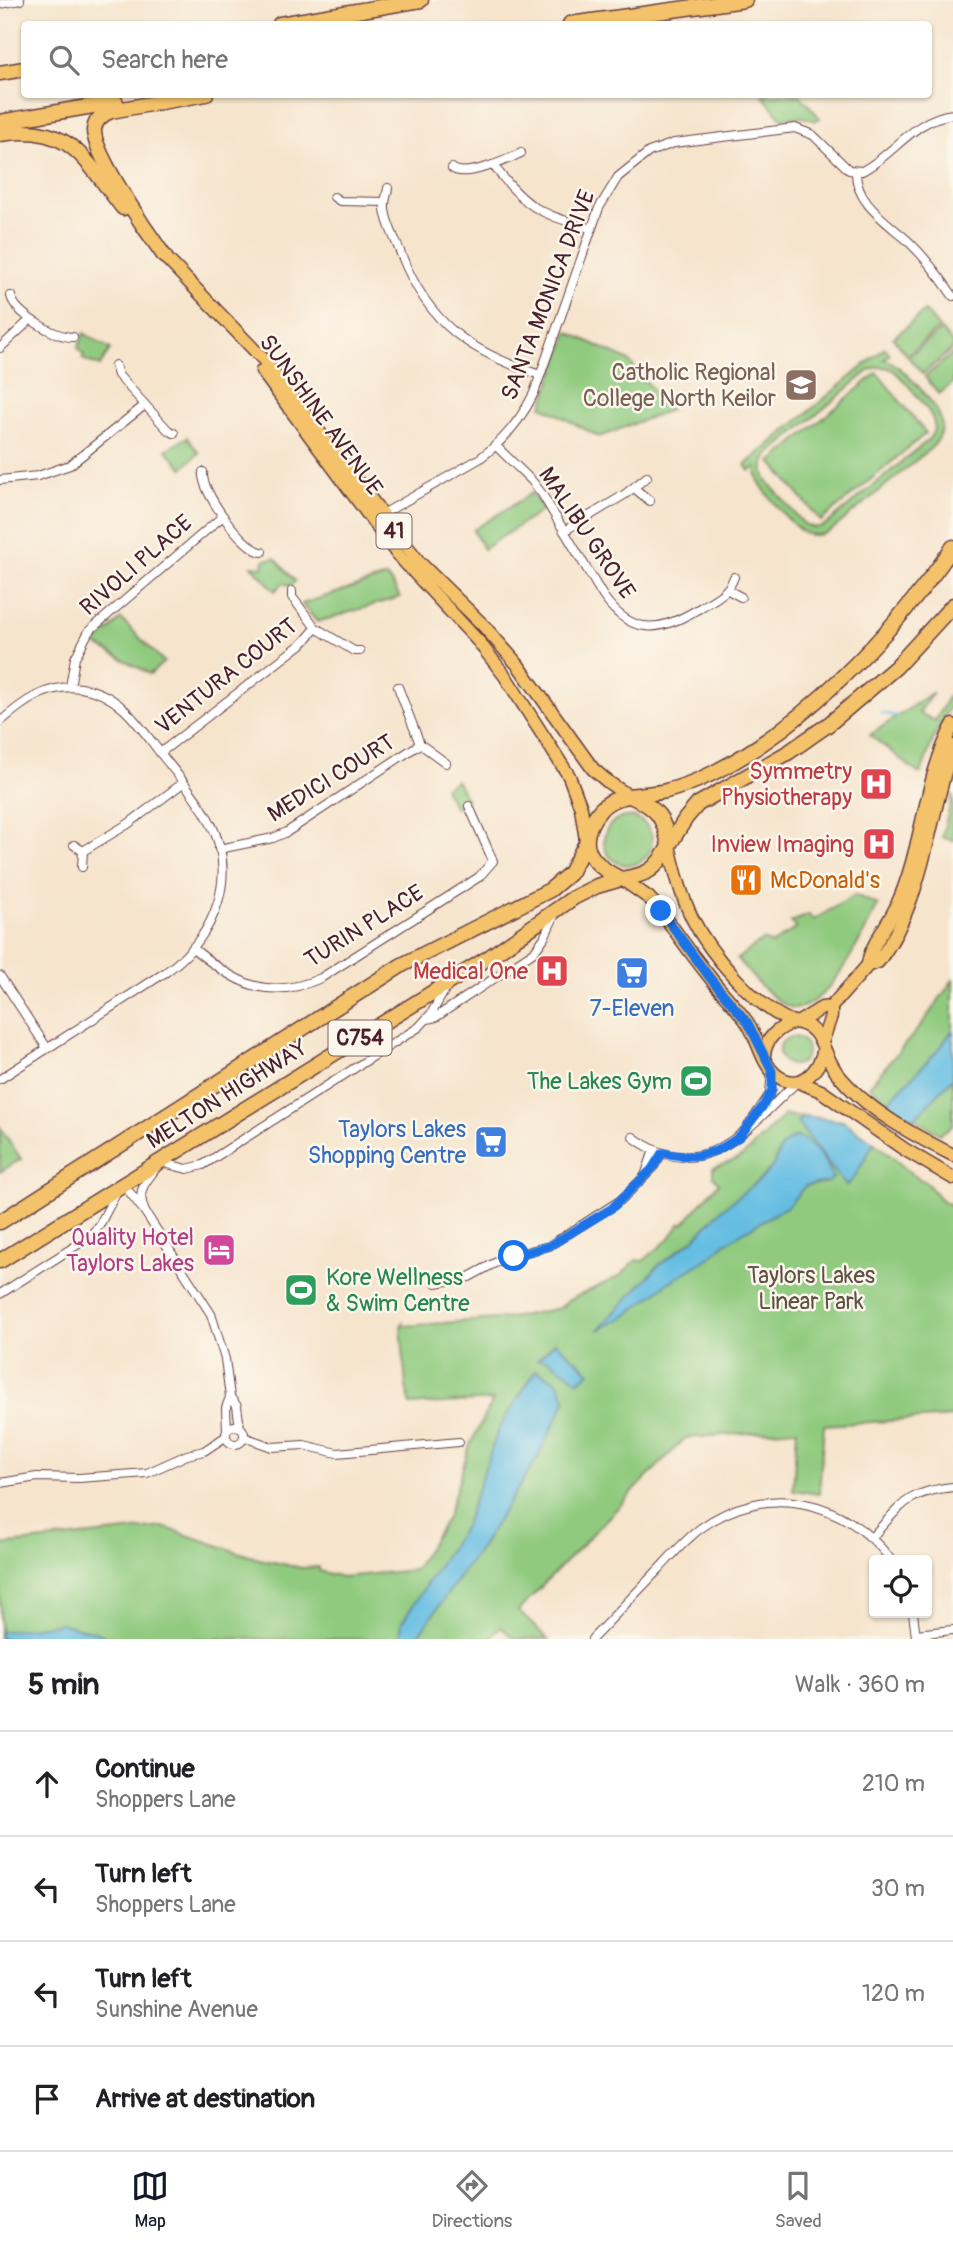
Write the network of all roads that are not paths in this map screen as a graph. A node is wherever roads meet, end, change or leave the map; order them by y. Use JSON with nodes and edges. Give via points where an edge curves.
{"nodes":[{"id":1,"x":20,"y":0,"type":"edge"},
{"id":2,"x":421,"y":0,"type":"edge"},
{"id":3,"x":744,"y":0,"type":"edge"},
{"id":4,"x":0,"y":4,"type":"edge"},
{"id":5,"x":298,"y":21,"type":"edge"},
{"id":6,"x":592,"y":21,"type":"edge"},
{"id":7,"x":21,"y":70,"type":"edge"},
{"id":8,"x":0,"y":73,"type":"edge"},
{"id":9,"x":139,"y":98,"type":"edge"},
{"id":10,"x":184,"y":98,"type":"edge"},
{"id":11,"x":953,"y":114,"type":"edge"},
{"id":12,"x":0,"y":122,"type":"edge"},
{"id":13,"x":0,"y":134,"type":"edge"},
{"id":14,"x":521,"y":153,"type":"dead end"},
{"id":15,"x":493,"y":165,"type":"junction"},
{"id":16,"x":452,"y":168,"type":"dead end"},
{"id":17,"x":856,"y":172,"type":"junction"},
{"id":18,"x":388,"y":188,"type":"dead end"},
{"id":19,"x":334,"y":197,"type":"dead end"},
{"id":20,"x":385,"y":202,"type":"junction"},
{"id":21,"x":591,"y":229,"type":"junction"},
{"id":22,"x":165,"y":257,"type":"junction"},
{"id":23,"x":11,"y":296,"type":"dead end"},
{"id":24,"x":953,"y":296,"type":"edge"},
{"id":25,"x":30,"y":320,"type":"junction"},
{"id":26,"x":73,"y":337,"type":"dead end"},
{"id":27,"x":0,"y":348,"type":"edge"},
{"id":28,"x":115,"y":365,"type":"dead end"},
{"id":29,"x":540,"y":376,"type":"junction"},
{"id":30,"x":145,"y":405,"type":"junction"},
{"id":31,"x":174,"y":433,"type":"dead end"},
{"id":32,"x":496,"y":446,"type":"junction"},
{"id":33,"x":203,"y":472,"type":"dead end"},
{"id":34,"x":646,"y":477,"type":"dead end"},
{"id":35,"x":0,"y":480,"type":"edge"},
{"id":36,"x":634,"y":488,"type":"junction"},
{"id":37,"x":650,"y":501,"type":"dead end"},
{"id":38,"x":223,"y":516,"type":"junction"},
{"id":39,"x":377,"y":518,"type":"junction"},
{"id":40,"x":564,"y":531,"type":"junction"},
{"id":41,"x":953,"y":547,"type":"edge"},
{"id":42,"x":262,"y":552,"type":"dead end"},
{"id":43,"x":734,"y":577,"type":"dead end"},
{"id":44,"x":728,"y":590,"type":"junction"},
{"id":45,"x":292,"y":591,"type":"dead end"},
{"id":46,"x":741,"y":597,"type":"dead end"},
{"id":47,"x":953,"y":605,"type":"edge"},
{"id":48,"x":316,"y":628,"type":"junction"},
{"id":49,"x":360,"y":651,"type":"dead end"},
{"id":50,"x":71,"y":687,"type":"junction"},
{"id":51,"x":398,"y":687,"type":"dead end"},
{"id":52,"x":0,"y":722,"type":"edge"},
{"id":53,"x":953,"y":725,"type":"edge"},
{"id":54,"x":420,"y":744,"type":"junction"},
{"id":55,"x":953,"y":746,"type":"edge"},
{"id":56,"x":160,"y":753,"type":"junction"},
{"id":57,"x":446,"y":763,"type":"dead end"},
{"id":58,"x":183,"y":783,"type":"junction"},
{"id":59,"x":631,"y":797,"type":"junction"},
{"id":60,"x":469,"y":806,"type":"dead end"},
{"id":61,"x":586,"y":842,"type":"junction"},
{"id":62,"x":74,"y":845,"type":"dead end"},
{"id":63,"x":669,"y":845,"type":"junction"},
{"id":64,"x":219,"y":849,"type":"junction"},
{"id":65,"x":83,"y":851,"type":"junction"},
{"id":66,"x":82,"y":867,"type":"dead end"},
{"id":67,"x":621,"y":879,"type":"junction"},
{"id":68,"x":903,"y":905,"type":"junction"},
{"id":69,"x":557,"y":909,"type":"junction"},
{"id":70,"x":194,"y":949,"type":"junction"},
{"id":71,"x":0,"y":976,"type":"edge"},
{"id":72,"x":451,"y":981,"type":"junction"},
{"id":73,"x":831,"y":1007,"type":"junction"},
{"id":74,"x":426,"y":1020,"type":"junction"},
{"id":75,"x":796,"y":1022,"type":"junction"},
{"id":76,"x":823,"y":1046,"type":"junction"},
{"id":77,"x":47,"y":1048,"type":"junction"},
{"id":78,"x":764,"y":1056,"type":"junction"},
{"id":79,"x":772,"y":1071,"type":"junction"},
{"id":80,"x":0,"y":1079,"type":"edge"},
{"id":81,"x":798,"y":1082,"type":"junction"},
{"id":82,"x":740,"y":1136,"type":"junction"},
{"id":83,"x":633,"y":1138,"type":"dead end"},
{"id":84,"x":658,"y":1151,"type":"junction"},
{"id":85,"x":953,"y":1155,"type":"edge"},
{"id":86,"x":160,"y":1162,"type":"junction"},
{"id":87,"x":953,"y":1178,"type":"edge"},
{"id":88,"x":121,"y":1186,"type":"junction"},
{"id":89,"x":145,"y":1212,"type":"junction"},
{"id":90,"x":0,"y":1222,"type":"edge"},
{"id":91,"x":0,"y":1261,"type":"edge"},
{"id":92,"x":436,"y":1283,"type":"dead end"},
{"id":93,"x":0,"y":1294,"type":"edge"},
{"id":94,"x":230,"y":1397,"type":"junction"},
{"id":95,"x":240,"y":1427,"type":"junction"},
{"id":96,"x":226,"y":1433,"type":"junction"},
{"id":97,"x":244,"y":1437,"type":"junction"},
{"id":98,"x":459,"y":1442,"type":"dead end"},
{"id":99,"x":0,"y":1483,"type":"edge"},
{"id":100,"x":953,"y":1487,"type":"edge"},
{"id":101,"x":872,"y":1537,"type":"junction"},
{"id":102,"x":887,"y":1555,"type":"edge"},
{"id":103,"x":914,"y":1618,"type":"edge"},
{"id":104,"x":953,"y":1630,"type":"edge"},
{"id":105,"x":916,"y":1637,"type":"edge"},
{"id":106,"x":592,"y":1639,"type":"edge"}],
"edges":[{"from":1,"to":4,"type":"street"},
{"from":2,"to":5,"type":"highway"},
{"from":3,"to":6,"type":"highway"},
{"from":7,"to":8,"type":"highway"},
{"from":9,"to":12,"type":"highway"},
{"from":10,"to":22,"type":"highway","number":"41","via":[[111,111],[99,118],[94,131],[115,178]]},
{"from":11,"to":17,"type":"street","via":[[919,126],[872,165]]},
{"from":13,"to":22,"type":"highway","number":"41","via":[[46,133],[74,148]]},
{"from":14,"to":15,"type":"street"},
{"from":15,"to":16,"type":"street","via":[[461,172]]},
{"from":15,"to":21,"type":"street","via":[[533,208]]},
{"from":17,"to":21,"type":"street","name":"SANTA MONICA DRIVE","via":[[845,168],[813,135],[800,129],[674,143],[649,152],[618,177]]},
{"from":17,"to":24,"type":"street","via":[[874,213],[914,248]]},
{"from":18,"to":20,"type":"street"},
{"from":19,"to":20,"type":"street"},
{"from":20,"to":29,"type":"street","via":[[410,277],[434,314],[472,347]]},
{"from":21,"to":29,"type":"street","name":"SANTA MONICA DRIVE"},
{"from":22,"to":39,"type":"main road","name":"SUNSHINE AVENUE","number":"41","via":[[264,360]]},
{"from":23,"to":25,"type":"street"},
{"from":25,"to":26,"type":"street"},
{"from":25,"to":27,"type":"street"},
{"from":28,"to":30,"type":"street","via":[[118,375]]},
{"from":29,"to":32,"type":"street","name":"SANTA MONICA DRIVE","via":[[527,408]]},
{"from":30,"to":31,"type":"street"},
{"from":30,"to":35,"type":"street","via":[[70,465],[38,476]]},
{"from":32,"to":39,"type":"street","name":"SANTA MONICA DRIVE"},
{"from":32,"to":40,"type":"street","name":"MALIBU GROVE","via":[[532,481]]},
{"from":33,"to":38,"type":"street","name":"RIVOLI PLACE","via":[[204,484]]},
{"from":34,"to":36,"type":"street"},
{"from":36,"to":37,"type":"street"},
{"from":36,"to":40,"type":"street"},
{"from":38,"to":42,"type":"street","name":"RIVOLI PLACE","via":[[253,550]]},
{"from":38,"to":50,"type":"street","name":"RIVOLI PLACE","via":[[89,631],[75,657]]},
{"from":39,"to":59,"type":"main road","name":"SUNSHINE AVENUE","number":"41","via":[[518,665],[593,769]]},
{"from":39,"to":61,"type":"main road","name":"SUNSHINE AVENUE","number":"41","via":[[410,570],[505,676],[569,776],[581,808]]},
{"from":40,"to":44,"type":"street","name":"MALIBU GROVE","via":[[608,604],[634,623],[650,627],[671,624]]},
{"from":41,"to":59,"type":"highway","via":[[879,639],[780,729],[711,774]]},
{"from":43,"to":44,"type":"street"},
{"from":44,"to":46,"type":"street"},
{"from":45,"to":48,"type":"street","name":"VENTURA COURT"},
{"from":47,"to":63,"type":"highway","via":[[896,667],[830,724],[698,804]]},
{"from":48,"to":49,"type":"street","name":"VENTURA COURT"},
{"from":48,"to":56,"type":"street","name":"VENTURA COURT"},
{"from":50,"to":52,"type":"street","via":[[32,697]]},
{"from":50,"to":56,"type":"street","via":[[117,702]]},
{"from":51,"to":54,"type":"street","name":"MEDICI COURT"},
{"from":53,"to":68,"type":"main road","via":[[934,770]]},
{"from":54,"to":57,"type":"street","name":"MEDICI COURT"},
{"from":54,"to":64,"type":"street","name":"MEDICI COURT","via":[[287,832]]},
{"from":55,"to":68,"type":"main road","via":[[921,870]]},
{"from":56,"to":58,"type":"street"},
{"from":58,"to":64,"type":"street","via":[[208,818]]},
{"from":58,"to":65,"type":"street"},
{"from":59,"to":61,"type":"highway","via":[[604,806]]},
{"from":59,"to":63,"type":"highway","number":"41","via":[[659,815]]},
{"from":60,"to":70,"type":"street","name":"TURIN PLACE","via":[[493,861],[489,867],[321,978],[294,988],[255,987],[234,979]]},
{"from":61,"to":67,"type":"highway","number":"41","via":[[596,864]]},
{"from":61,"to":90,"type":"highway","name":"MELTON HIGHWAY","number":"C754","via":[[570,873],[550,890],[402,965]]},
{"from":62,"to":65,"type":"street"},
{"from":63,"to":67,"type":"highway","via":[[651,871]]},
{"from":63,"to":75,"type":"main road","number":"41","via":[[685,903],[705,939],[749,991],[771,1010]]},
{"from":64,"to":70,"type":"street","via":[[219,898],[210,925]]},
{"from":65,"to":66,"type":"street"},
{"from":67,"to":69,"type":"highway","name":"MELTON HIGHWAY","number":"C754","via":[[583,892]]},
{"from":67,"to":78,"type":"main road","number":"41","via":[[661,911],[748,1023]]},
{"from":68,"to":73,"type":"main road","via":[[883,955],[868,965]]},
{"from":69,"to":72,"type":"highway","name":"MELTON HIGHWAY","number":"C754"},
{"from":69,"to":74,"type":"street","via":[[534,952]]},
{"from":70,"to":77,"type":"street"},
{"from":71,"to":77,"type":"street"},
{"from":72,"to":74,"type":"street"},
{"from":72,"to":86,"type":"highway","name":"MELTON HIGHWAY","number":"C754"},
{"from":73,"to":75,"type":"main road"},
{"from":73,"to":76,"type":"main road"},
{"from":74,"to":86,"type":"street","via":[[199,1167],[187,1170]]},
{"from":75,"to":76,"type":"main road","number":"41","via":[[813,1029]]},
{"from":75,"to":78,"type":"main road","via":[[771,1037]]},
{"from":76,"to":81,"type":"main road","via":[[821,1062]]},
{"from":76,"to":85,"type":"main road","number":"41","via":[[836,1073],[875,1107]]},
{"from":77,"to":80,"type":"street"},
{"from":78,"to":79,"type":"main road","number":"41"},
{"from":79,"to":81,"type":"main road"},
{"from":79,"to":82,"type":"street","via":[[770,1094]]},
{"from":81,"to":82,"type":"street"},
{"from":81,"to":87,"type":"main road","via":[[821,1091]]},
{"from":82,"to":84,"type":"street","via":[[698,1156]]},
{"from":83,"to":84,"type":"street"},
{"from":84,"to":92,"type":"street","via":[[645,1175],[612,1208],[549,1246],[504,1258],[469,1277]]},
{"from":86,"to":88,"type":"highway","name":"MELTON HIGHWAY","number":"C754"},
{"from":86,"to":89,"type":"street","via":[[140,1192]]},
{"from":88,"to":89,"type":"street"},
{"from":88,"to":91,"type":"highway","name":"MELTON HIGHWAY","number":"C754"},
{"from":88,"to":93,"type":"street","via":[[88,1238]]},
{"from":89,"to":94,"type":"street","via":[[211,1314],[222,1345]]},
{"from":94,"to":95,"type":"street","via":[[237,1406]]},
{"from":94,"to":96,"type":"street"},
{"from":95,"to":96,"type":"street","via":[[232,1426]]},
{"from":95,"to":97,"type":"street"},
{"from":96,"to":97,"type":"street","via":[[233,1445]]},
{"from":96,"to":99,"type":"street","via":[[204,1451],[147,1473]]},
{"from":97,"to":98,"type":"street","via":[[267,1447],[304,1445],[337,1453]]},
{"from":100,"to":101,"type":"street","via":[[914,1495]]},
{"from":101,"to":102,"type":"street"},
{"from":101,"to":106,"type":"street","via":[[841,1516],[808,1504],[774,1502],[734,1510],[687,1540]]},
{"from":103,"to":105,"type":"street"},
{"from":104,"to":105,"type":"street"}]}
